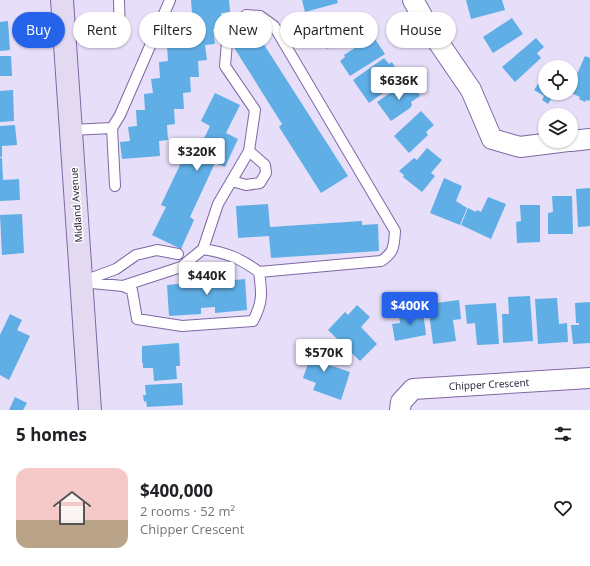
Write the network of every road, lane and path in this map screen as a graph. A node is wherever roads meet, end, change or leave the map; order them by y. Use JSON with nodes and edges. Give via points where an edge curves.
{"nodes":[{"id":1,"x":62,"y":0,"type":"edge"},
{"id":2,"x":119,"y":0,"type":"edge"},
{"id":3,"x":170,"y":0,"type":"edge"},
{"id":4,"x":413,"y":0,"type":"edge"},
{"id":5,"x":119,"y":12,"type":"edge"},
{"id":6,"x":112,"y":128,"type":"junction"},
{"id":7,"x":72,"y":130,"type":"junction"},
{"id":8,"x":590,"y":139,"type":"edge"},
{"id":9,"x":578,"y":140,"type":"edge"},
{"id":10,"x":538,"y":145,"type":"edge"},
{"id":11,"x":249,"y":151,"type":"junction"},
{"id":12,"x":232,"y":181,"type":"junction"},
{"id":13,"x":115,"y":186,"type":"dead end"},
{"id":14,"x":203,"y":249,"type":"junction"},
{"id":15,"x":178,"y":254,"type":"dead end"},
{"id":16,"x":259,"y":272,"type":"junction"},
{"id":17,"x":81,"y":282,"type":"junction"},
{"id":18,"x":122,"y":286,"type":"junction"},
{"id":19,"x":590,"y":378,"type":"edge"},
{"id":20,"x":90,"y":410,"type":"edge"},
{"id":21,"x":400,"y":410,"type":"edge"}],
"edges":[{"from":1,"to":7,"type":"main road","name":"Midland Avenue"},
{"from":2,"to":5,"type":"lane"},
{"from":3,"to":6,"type":"lane"},
{"from":4,"to":10,"type":"street","via":[[470,90],[492,139],[520,147]]},
{"from":6,"to":7,"type":"lane"},
{"from":6,"to":13,"type":"lane"},
{"from":7,"to":17,"type":"main road","name":"Midland Avenue"},
{"from":8,"to":9,"type":"street"},
{"from":11,"to":12,"type":"lane"},
{"from":11,"to":12,"type":"lane","via":[[265,165],[266,173],[260,183],[246,185]]},
{"from":11,"to":16,"type":"lane","via":[[255,110],[225,66],[227,42],[246,15],[260,16],[274,26],[395,231],[390,255],[380,261]]},
{"from":12,"to":14,"type":"lane","via":[[218,204]]},
{"from":14,"to":16,"type":"lane","via":[[223,252],[242,259]]},
{"from":14,"to":18,"type":"lane","via":[[181,267]]},
{"from":15,"to":17,"type":"lane","via":[[156,250],[136,255],[116,269]]},
{"from":16,"to":18,"type":"lane","via":[[262,295],[260,307],[253,321],[182,326],[137,319],[132,290]]},
{"from":17,"to":18,"type":"lane"},
{"from":17,"to":20,"type":"main road","name":"Midland Avenue"},
{"from":19,"to":21,"type":"street","name":"Chipper Crescent","via":[[413,389],[401,402]]}]}
